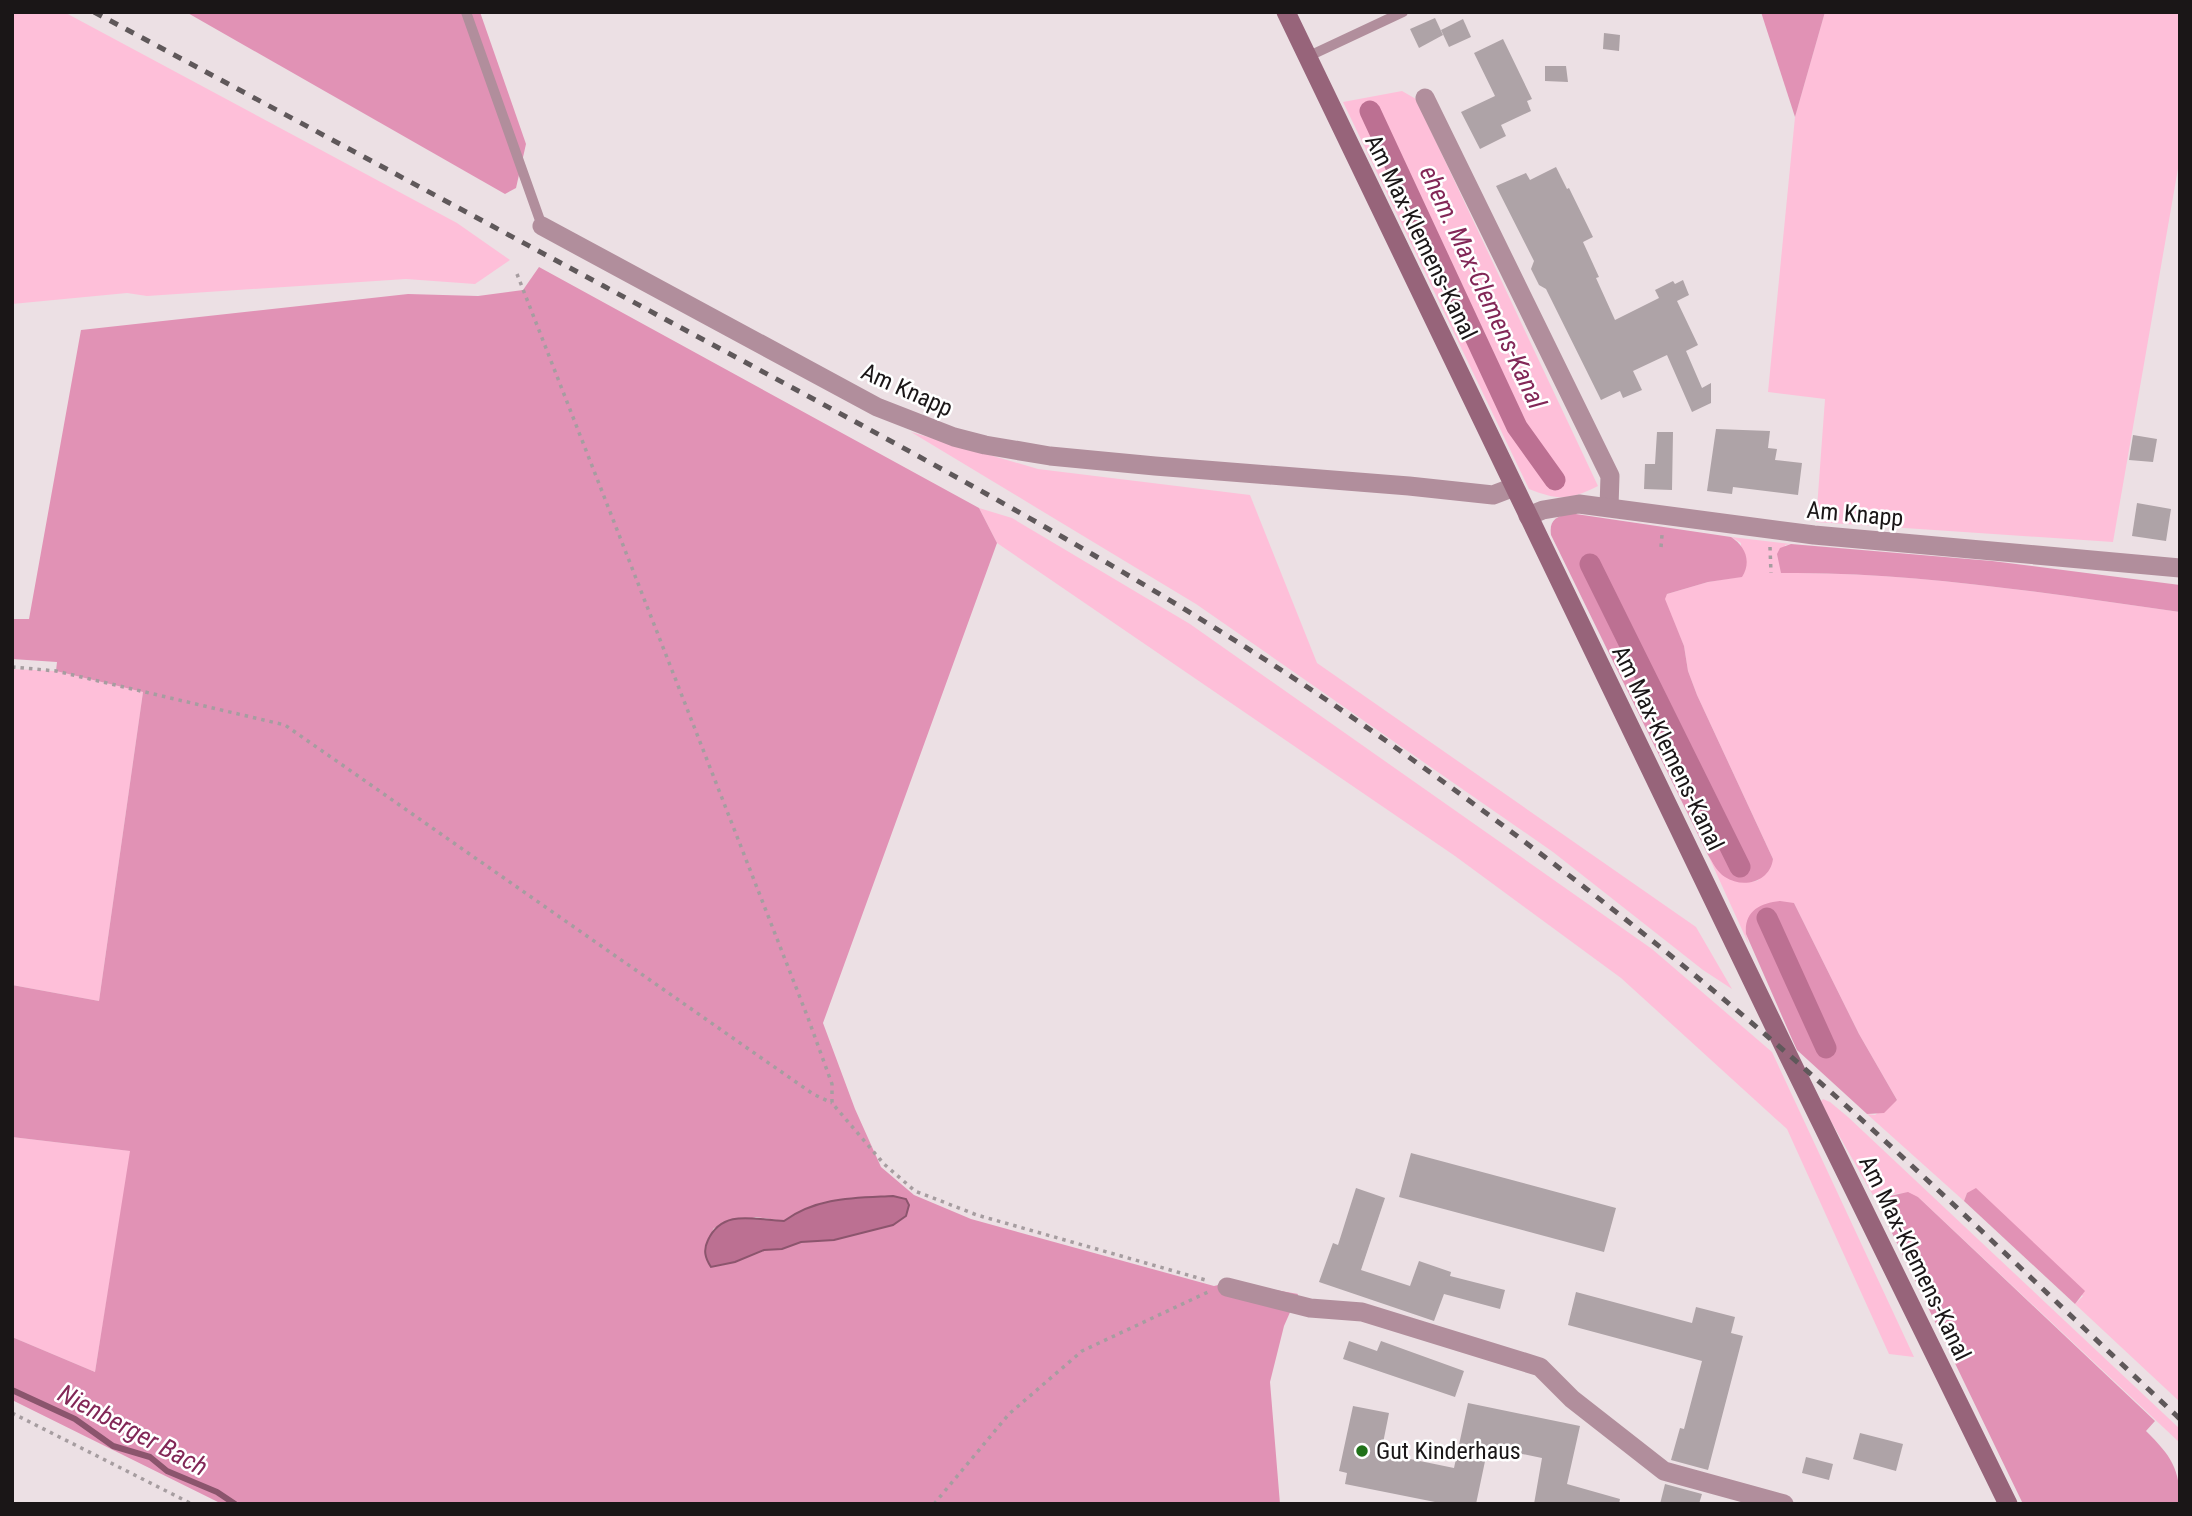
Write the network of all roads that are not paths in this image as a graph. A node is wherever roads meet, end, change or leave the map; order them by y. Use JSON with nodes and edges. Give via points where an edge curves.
{"nodes":[{"id":1,"x":466,"y":12,"type":"edge"},
{"id":2,"x":1286,"y":12,"type":"edge"},
{"id":3,"x":1403,"y":12,"type":"edge"},
{"id":4,"x":1313,"y":54,"type":"junction"},
{"id":5,"x":1425,"y":98,"type":"dead end"},
{"id":6,"x":542,"y":226,"type":"joint"},
{"id":7,"x":1514,"y":487,"type":"junction"},
{"id":8,"x":1608,"y":507,"type":"junction"},
{"id":9,"x":1528,"y":516,"type":"junction"},
{"id":10,"x":2180,"y":568,"type":"edge"},
{"id":11,"x":1227,"y":1286,"type":"road end"},
{"id":12,"x":1776,"y":1503,"type":"edge"},
{"id":13,"x":2008,"y":1504,"type":"edge"}],
"edges":[{"from":1,"to":6,"type":"lane","name":"Am Knapp"},
{"from":2,"to":4,"type":"main road","name":"Am Max-Klemens-Kanal"},
{"from":3,"to":4,"type":"lane"},
{"from":4,"to":7,"type":"main road","name":"Am Max-Klemens-Kanal"},
{"from":5,"to":8,"type":"street","via":[[1610,476]]},
{"from":6,"to":7,"type":"street","name":"Am Knapp","via":[[877,407],[954,437],[1050,456],[1155,466],[1493,495]]},
{"from":7,"to":9,"type":"main road","name":"Am Max-Klemens-Kanal"},
{"from":8,"to":9,"type":"street","name":"Am Knapp","via":[[1578,504]]},
{"from":8,"to":10,"type":"street","name":"Am Knapp","via":[[1772,531]]},
{"from":9,"to":13,"type":"main road","name":"Am Max-Klemens-Kanal"},
{"from":11,"to":12,"type":"street","via":[[1310,1308],[1362,1312],[1540,1367],[1572,1399],[1664,1471]]}]}
